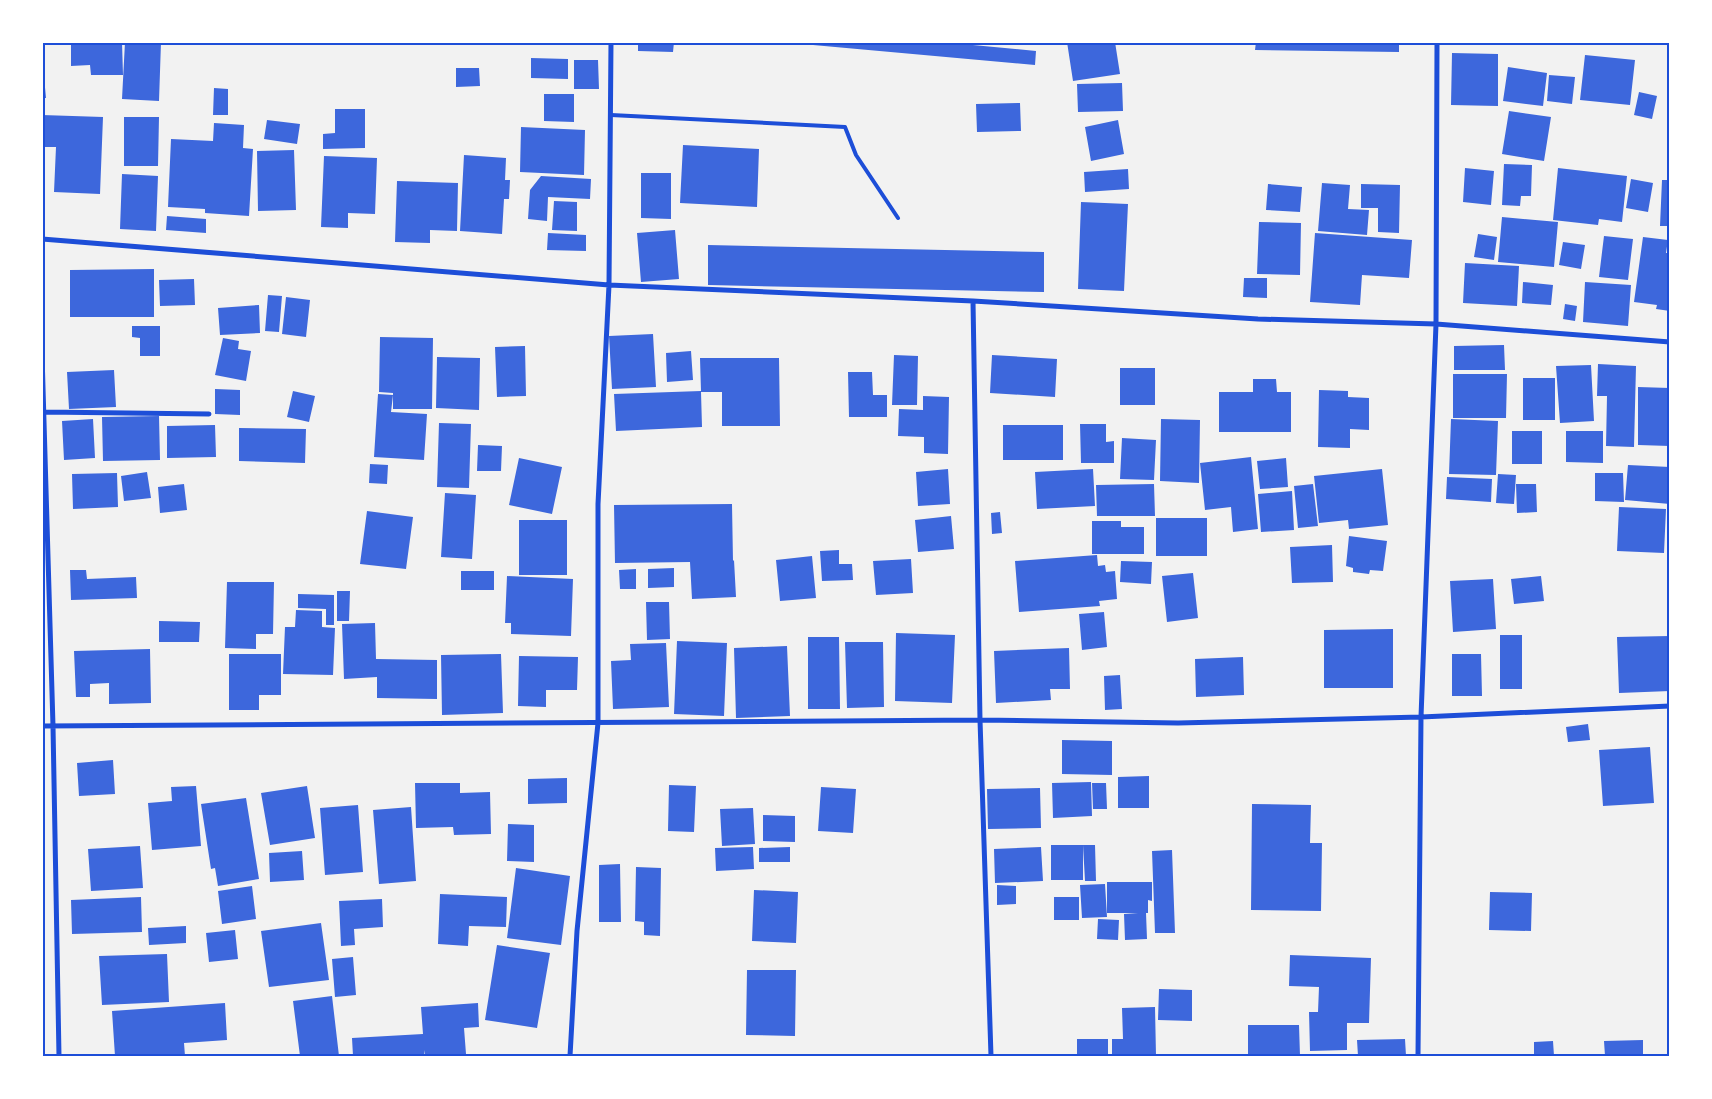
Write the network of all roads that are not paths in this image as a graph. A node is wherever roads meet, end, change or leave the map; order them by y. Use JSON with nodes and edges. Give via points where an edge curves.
{"nodes":[{"id":1,"x":611,"y":42,"type":"edge"},
{"id":2,"x":1437,"y":42,"type":"edge"},
{"id":3,"x":611,"y":116,"type":"junction"},
{"id":4,"x":898,"y":218,"type":"dead end"},
{"id":5,"x":42,"y":239,"type":"edge"},
{"id":6,"x":608,"y":285,"type":"junction"},
{"id":7,"x":973,"y":301,"type":"junction"},
{"id":8,"x":1436,"y":324,"type":"junction"},
{"id":9,"x":1670,"y":342,"type":"edge"},
{"id":10,"x":42,"y":354,"type":"edge"},
{"id":11,"x":45,"y":412,"type":"junction"},
{"id":12,"x":209,"y":414,"type":"dead end"},
{"id":13,"x":1670,"y":706,"type":"edge"},
{"id":14,"x":1421,"y":717,"type":"junction"},
{"id":15,"x":980,"y":720,"type":"junction"},
{"id":16,"x":598,"y":723,"type":"junction"},
{"id":17,"x":42,"y":726,"type":"edge"},
{"id":18,"x":53,"y":726,"type":"junction"},
{"id":19,"x":59,"y":1056,"type":"edge"},
{"id":20,"x":570,"y":1056,"type":"edge"},
{"id":21,"x":991,"y":1056,"type":"edge"},
{"id":22,"x":1418,"y":1056,"type":"edge"}],
"edges":[{"from":1,"to":3,"type":"street"},
{"from":2,"to":8,"type":"street"},
{"from":3,"to":4,"type":"lane","via":[[845,127],[856,155]]},
{"from":3,"to":6,"type":"street"},
{"from":5,"to":6,"type":"street"},
{"from":6,"to":7,"type":"street"},
{"from":6,"to":16,"type":"street","via":[[598,504]]},
{"from":7,"to":8,"type":"street","via":[[1258,320]]},
{"from":7,"to":15,"type":"street"},
{"from":8,"to":9,"type":"street"},
{"from":8,"to":14,"type":"street"},
{"from":10,"to":11,"type":"street"},
{"from":11,"to":12,"type":"street"},
{"from":11,"to":18,"type":"street"},
{"from":13,"to":14,"type":"street"},
{"from":14,"to":15,"type":"street","via":[[1178,723]]},
{"from":14,"to":22,"type":"street"},
{"from":15,"to":16,"type":"street"},
{"from":15,"to":21,"type":"street"},
{"from":16,"to":18,"type":"street"},
{"from":16,"to":20,"type":"street","via":[[577,931]]},
{"from":17,"to":18,"type":"street"},
{"from":18,"to":19,"type":"street"}]}
